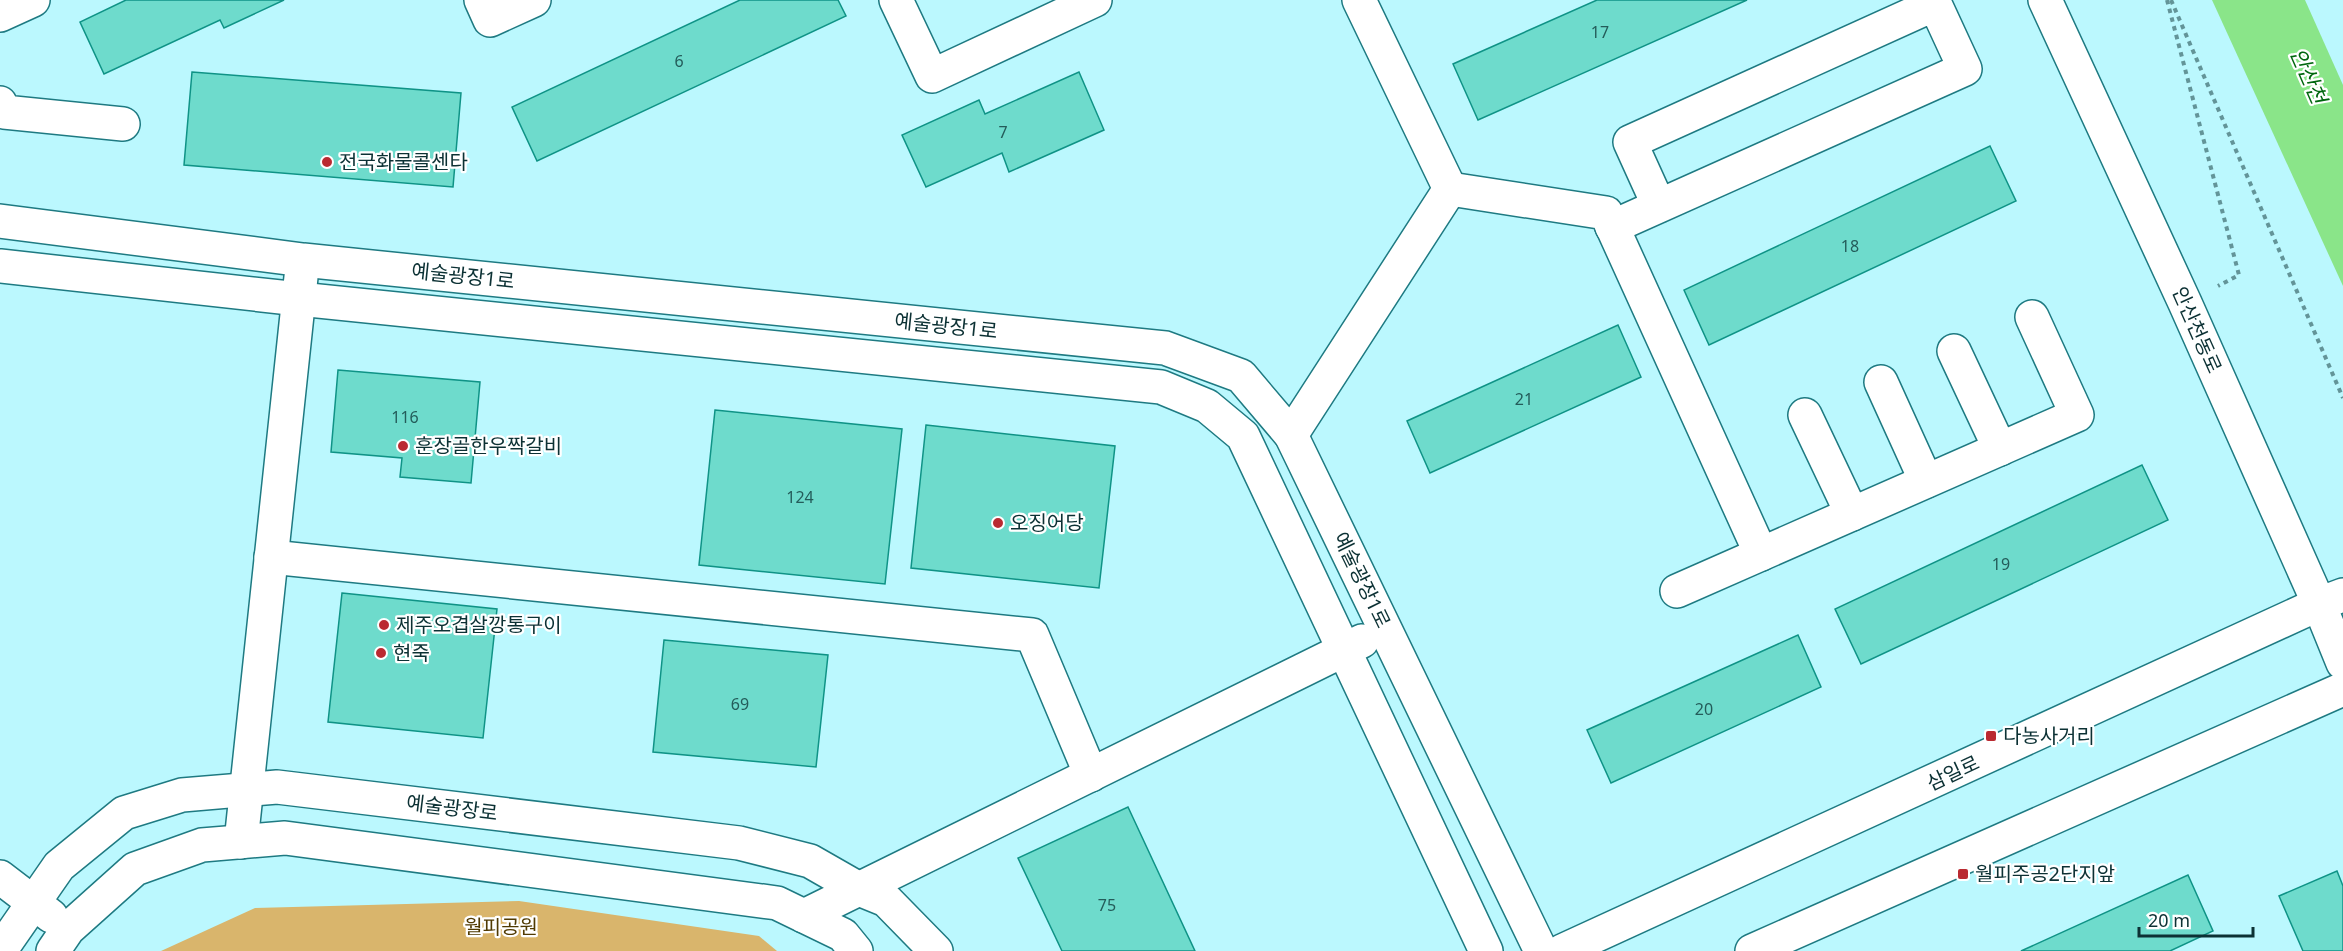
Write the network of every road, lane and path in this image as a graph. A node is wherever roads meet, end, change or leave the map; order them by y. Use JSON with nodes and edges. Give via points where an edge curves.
{"nodes":[{"id":1,"x":33,"y":0,"type":"edge"},
{"id":2,"x":481,"y":0,"type":"edge"},
{"id":3,"x":534,"y":0,"type":"edge"},
{"id":4,"x":896,"y":0,"type":"edge"},
{"id":5,"x":1095,"y":0,"type":"edge"},
{"id":6,"x":1359,"y":0,"type":"edge"},
{"id":7,"x":2045,"y":0,"type":"edge"},
{"id":8,"x":2169,"y":0,"type":"edge"},
{"id":9,"x":0,"y":15,"type":"edge"},
{"id":10,"x":0,"y":103,"type":"edge"},
{"id":11,"x":123,"y":124,"type":"dead end"},
{"id":12,"x":1450,"y":189,"type":"junction"},
{"id":13,"x":1659,"y":206,"type":"junction"},
{"id":14,"x":0,"y":221,"type":"edge"},
{"id":15,"x":1612,"y":227,"type":"junction"},
{"id":16,"x":303,"y":260,"type":"junction"},
{"id":17,"x":0,"y":266,"type":"edge"},
{"id":18,"x":299,"y":299,"type":"junction"},
{"id":19,"x":2185,"y":303,"type":"junction"},
{"id":20,"x":2032,"y":317,"type":"dead end"},
{"id":21,"x":1954,"y":351,"type":"dead end"},
{"id":22,"x":1881,"y":382,"type":"dead end"},
{"id":23,"x":2343,"y":398,"type":"edge"},
{"id":24,"x":1805,"y":415,"type":"dead end"},
{"id":25,"x":1291,"y":435,"type":"junction"},
{"id":26,"x":2000,"y":449,"type":"junction"},
{"id":27,"x":1926,"y":481,"type":"junction"},
{"id":28,"x":1852,"y":514,"type":"junction"},
{"id":29,"x":1761,"y":554,"type":"junction"},
{"id":30,"x":271,"y":557,"type":"junction"},
{"id":31,"x":1677,"y":591,"type":"dead end"},
{"id":32,"x":2331,"y":600,"type":"edge"},
{"id":33,"x":1386,"y":630,"type":"junction"},
{"id":34,"x":1344,"y":651,"type":"junction"},
{"id":35,"x":2343,"y":663,"type":"edge"},
{"id":36,"x":2343,"y":689,"type":"edge"},
{"id":37,"x":1091,"y":775,"type":"junction"},
{"id":38,"x":247,"y":789,"type":"junction"},
{"id":39,"x":241,"y":842,"type":"junction"},
{"id":40,"x":0,"y":876,"type":"edge"},
{"id":41,"x":859,"y":889,"type":"junction"},
{"id":42,"x":33,"y":902,"type":"junction"},
{"id":43,"x":804,"y":916,"type":"junction"},
{"id":44,"x":61,"y":940,"type":"edge"},
{"id":45,"x":0,"y":951,"type":"edge"},
{"id":46,"x":856,"y":951,"type":"edge"},
{"id":47,"x":936,"y":951,"type":"edge"},
{"id":48,"x":1486,"y":951,"type":"edge"},
{"id":49,"x":1541,"y":951,"type":"edge"},
{"id":50,"x":1562,"y":951,"type":"edge"},
{"id":51,"x":1752,"y":951,"type":"edge"}],
"edges":[{"from":1,"to":9,"type":"street"},
{"from":2,"to":3,"type":"street","via":[[490,20]]},
{"from":4,"to":5,"type":"street","via":[[932,76]]},
{"from":6,"to":12,"type":"street"},
{"from":7,"to":19,"type":"street","name":"안산천동로"},
{"from":8,"to":19,"type":"path","via":[[2239,275]]},
{"from":8,"to":23,"type":"path"},
{"from":10,"to":11,"type":"street","via":[[4,112]]},
{"from":12,"to":15,"type":"street","via":[[1606,213]]},
{"from":12,"to":25,"type":"street"},
{"from":13,"to":13,"type":"street","via":[[1630,142],[1935,4],[1965,69]]},
{"from":13,"to":15,"type":"street"},
{"from":14,"to":16,"type":"street","name":"예술광장1로"},
{"from":15,"to":29,"type":"street"},
{"from":16,"to":18,"type":"street"},
{"from":16,"to":25,"type":"street","name":"예술광장1로","via":[[1165,348],[1241,376]]},
{"from":17,"to":18,"type":"street","name":"예술광장1로"},
{"from":18,"to":30,"type":"street"},
{"from":18,"to":34,"type":"street","name":"예술광장1로","via":[[1161,387],[1207,406],[1242,436]]},
{"from":19,"to":32,"type":"street","name":"안산천동로"},
{"from":20,"to":26,"type":"street","via":[[2077,415]]},
{"from":21,"to":26,"type":"street"},
{"from":22,"to":27,"type":"street"},
{"from":24,"to":28,"type":"street"},
{"from":25,"to":33,"type":"street","name":"예술광장1로"},
{"from":26,"to":27,"type":"street"},
{"from":27,"to":28,"type":"street"},
{"from":28,"to":29,"type":"street"},
{"from":29,"to":31,"type":"street"},
{"from":30,"to":37,"type":"street","via":[[1032,635]]},
{"from":30,"to":38,"type":"street"},
{"from":32,"to":35,"type":"street","name":"안산천동로"},
{"from":32,"to":50,"type":"street","name":"삼일로"},
{"from":33,"to":34,"type":"street"},
{"from":33,"to":49,"type":"street","name":"예술광장1로"},
{"from":34,"to":37,"type":"street"},
{"from":34,"to":48,"type":"street","name":"예술광장1로"},
{"from":36,"to":51,"type":"street"},
{"from":37,"to":41,"type":"street"},
{"from":38,"to":39,"type":"street"},
{"from":38,"to":41,"type":"street","name":"예술광장로","via":[[277,787],[739,843],[810,861]]},
{"from":38,"to":42,"type":"street","name":"예술광장로","via":[[182,795],[124,813],[59,866]]},
{"from":39,"to":43,"type":"street","via":[[285,838],[777,903]]},
{"from":39,"to":44,"type":"street","via":[[202,845],[135,869]]},
{"from":40,"to":42,"type":"street"},
{"from":41,"to":43,"type":"street"},
{"from":41,"to":47,"type":"street","name":"예술광장로","via":[[886,900]]},
{"from":42,"to":44,"type":"street"},
{"from":42,"to":45,"type":"street","name":"예술광장로"},
{"from":43,"to":46,"type":"street","via":[[843,935]]}]}
